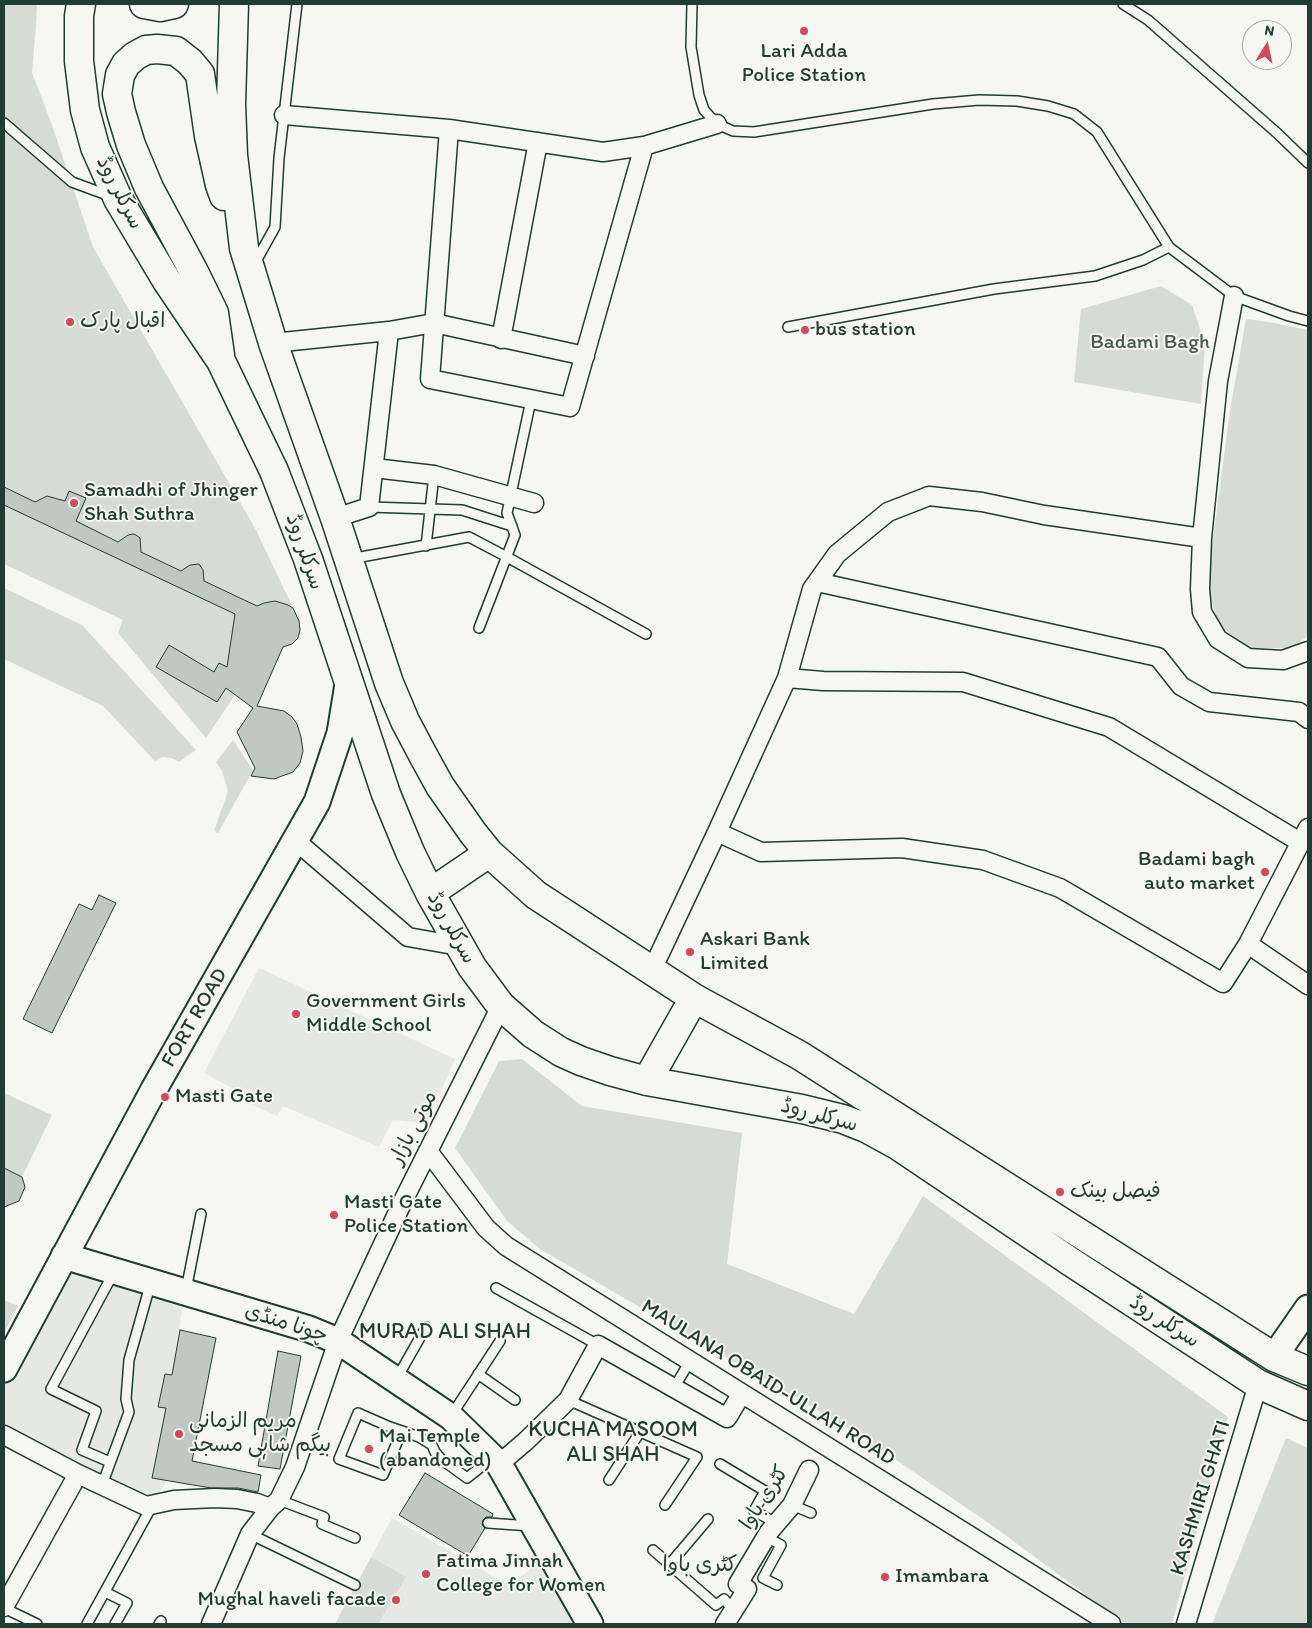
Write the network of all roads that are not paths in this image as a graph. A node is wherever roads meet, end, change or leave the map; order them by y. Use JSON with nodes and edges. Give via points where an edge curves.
{"nodes":[{"id":1,"x":81,"y":4,"type":"edge"},
{"id":2,"x":144,"y":4,"type":"edge"},
{"id":3,"x":174,"y":4,"type":"edge"},
{"id":4,"x":234,"y":4,"type":"edge"},
{"id":5,"x":297,"y":4,"type":"edge"},
{"id":6,"x":692,"y":4,"type":"edge"},
{"id":7,"x":1123,"y":4,"type":"edge"},
{"id":8,"x":284,"y":115,"type":"junction"},
{"id":9,"x":4,"y":123,"type":"edge"},
{"id":10,"x":717,"y":124,"type":"junction"},
{"id":11,"x":449,"y":130,"type":"junction"},
{"id":12,"x":538,"y":142,"type":"junction"},
{"id":13,"x":644,"y":146,"type":"junction"},
{"id":14,"x":1308,"y":163,"type":"edge"},
{"id":15,"x":118,"y":199,"type":"junction"},
{"id":16,"x":1169,"y":247,"type":"junction"},
{"id":17,"x":248,"y":259,"type":"junction"},
{"id":18,"x":1234,"y":296,"type":"junction"},
{"id":19,"x":1308,"y":321,"type":"edge"},
{"id":20,"x":434,"y":323,"type":"junction"},
{"id":21,"x":788,"y":327,"type":"dead end"},
{"id":22,"x":389,"y":331,"type":"junction"},
{"id":23,"x":501,"y":339,"type":"junction"},
{"id":24,"x":273,"y":343,"type":"junction"},
{"id":25,"x":585,"y":356,"type":"junction"},
{"id":26,"x":221,"y":361,"type":"junction"},
{"id":27,"x":531,"y":400,"type":"junction"},
{"id":28,"x":374,"y":468,"type":"junction"},
{"id":29,"x":434,"y":476,"type":"junction"},
{"id":30,"x":512,"y":497,"type":"junction"},
{"id":31,"x":534,"y":503,"type":"dead end"},
{"id":32,"x":369,"y":508,"type":"junction"},
{"id":33,"x":430,"y":509,"type":"junction"},
{"id":34,"x":335,"y":518,"type":"junction"},
{"id":35,"x":512,"y":526,"type":"junction"},
{"id":36,"x":1202,"y":538,"type":"junction"},
{"id":37,"x":426,"y":546,"type":"junction"},
{"id":38,"x":507,"y":557,"type":"junction"},
{"id":39,"x":348,"y":560,"type":"junction"},
{"id":40,"x":817,"y":582,"type":"junction"},
{"id":41,"x":479,"y":628,"type":"dead end"},
{"id":42,"x":646,"y":634,"type":"dead end"},
{"id":43,"x":1308,"y":651,"type":"edge"},
{"id":44,"x":787,"y":678,"type":"junction"},
{"id":45,"x":348,"y":684,"type":"junction"},
{"id":46,"x":1308,"y":719,"type":"edge"},
{"id":47,"x":717,"y":832,"type":"junction"},
{"id":48,"x":1304,"y":835,"type":"edge"},
{"id":49,"x":296,"y":841,"type":"junction"},
{"id":50,"x":490,"y":853,"type":"junction"},
{"id":51,"x":430,"y":893,"type":"junction"},
{"id":52,"x":1248,"y":944,"type":"junction"},
{"id":53,"x":459,"y":946,"type":"junction"},
{"id":54,"x":652,"y":970,"type":"junction"},
{"id":55,"x":1308,"y":985,"type":"edge"},
{"id":56,"x":694,"y":998,"type":"junction"},
{"id":57,"x":501,"y":1006,"type":"junction"},
{"id":58,"x":647,"y":1081,"type":"junction"},
{"id":59,"x":428,"y":1150,"type":"junction"},
{"id":60,"x":201,"y":1214,"type":"dead end"},
{"id":61,"x":64,"y":1256,"type":"junction"},
{"id":62,"x":114,"y":1271,"type":"junction"},
{"id":63,"x":151,"y":1282,"type":"junction"},
{"id":64,"x":496,"y":1288,"type":"dead end"},
{"id":65,"x":185,"y":1292,"type":"junction"},
{"id":66,"x":1308,"y":1308,"type":"edge"},
{"id":67,"x":426,"y":1327,"type":"dead end"},
{"id":68,"x":338,"y":1341,"type":"junction"},
{"id":69,"x":500,"y":1341,"type":"dead end"},
{"id":70,"x":598,"y":1345,"type":"junction"},
{"id":71,"x":1274,"y":1356,"type":"junction"},
{"id":72,"x":688,"y":1366,"type":"dead end"},
{"id":73,"x":4,"y":1369,"type":"edge"},
{"id":74,"x":1308,"y":1371,"type":"edge"},
{"id":75,"x":478,"y":1374,"type":"junction"},
{"id":76,"x":396,"y":1381,"type":"junction"},
{"id":77,"x":1258,"y":1384,"type":"junction"},
{"id":78,"x":674,"y":1388,"type":"junction"},
{"id":79,"x":739,"y":1398,"type":"dead end"},
{"id":80,"x":515,"y":1400,"type":"dead end"},
{"id":81,"x":568,"y":1400,"type":"junction"},
{"id":82,"x":1308,"y":1406,"type":"edge"},
{"id":83,"x":451,"y":1417,"type":"junction"},
{"id":84,"x":402,"y":1431,"type":"junction"},
{"id":85,"x":640,"y":1432,"type":"junction"},
{"id":86,"x":4,"y":1435,"type":"edge"},
{"id":87,"x":496,"y":1461,"type":"junction"},
{"id":88,"x":110,"y":1462,"type":"junction"},
{"id":89,"x":720,"y":1464,"type":"dead end"},
{"id":90,"x":809,"y":1470,"type":"dead end"},
{"id":91,"x":78,"y":1474,"type":"junction"},
{"id":92,"x":609,"y":1480,"type":"dead end"},
{"id":93,"x":102,"y":1485,"type":"junction"},
{"id":94,"x":153,"y":1504,"type":"junction"},
{"id":95,"x":274,"y":1504,"type":"junction"},
{"id":96,"x":665,"y":1505,"type":"dead end"},
{"id":97,"x":792,"y":1505,"type":"junction"},
{"id":98,"x":811,"y":1514,"type":"dead end"},
{"id":99,"x":708,"y":1519,"type":"dead end"},
{"id":100,"x":776,"y":1522,"type":"junction"},
{"id":101,"x":488,"y":1523,"type":"dead end"},
{"id":102,"x":534,"y":1526,"type":"junction"},
{"id":103,"x":250,"y":1534,"type":"junction"},
{"id":104,"x":355,"y":1538,"type":"dead end"},
{"id":105,"x":766,"y":1538,"type":"junction"},
{"id":106,"x":653,"y":1550,"type":"dead end"},
{"id":107,"x":669,"y":1565,"type":"junction"},
{"id":108,"x":777,"y":1585,"type":"dead end"},
{"id":109,"x":354,"y":1586,"type":"dead end"},
{"id":110,"x":105,"y":1592,"type":"junction"},
{"id":111,"x":4,"y":1608,"type":"edge"},
{"id":112,"x":729,"y":1618,"type":"edge"},
{"id":113,"x":37,"y":1624,"type":"edge"},
{"id":114,"x":87,"y":1624,"type":"edge"},
{"id":115,"x":115,"y":1624,"type":"edge"},
{"id":116,"x":212,"y":1624,"type":"edge"},
{"id":117,"x":590,"y":1624,"type":"edge"},
{"id":118,"x":1111,"y":1624,"type":"edge"},
{"id":119,"x":1186,"y":1624,"type":"edge"}],
"edges":[{"from":1,"to":15,"type":"main road","name":"سرکلر روڈ","via":[[79,61],[85,110],[95,147]]},
{"from":2,"to":3,"type":"main road","via":[[160,7]]},
{"from":4,"to":17,"type":"main road","name":"سرکلر روڈ","via":[[233,146]]},
{"from":5,"to":8,"type":"lane"},
{"from":6,"to":10,"type":"lane","via":[[690,47],[699,95],[704,110]]},
{"from":7,"to":14,"type":"lane","via":[[1148,20]]},
{"from":8,"to":11,"type":"street"},
{"from":8,"to":17,"type":"lane","via":[[275,228]]},
{"from":9,"to":15,"type":"lane","via":[[72,182]]},
{"from":10,"to":13,"type":"street"},
{"from":10,"to":16,"type":"lane","via":[[733,131],[754,132],[932,104],[978,100],[1048,106],[1074,114],[1097,132]]},
{"from":11,"to":12,"type":"street"},
{"from":11,"to":20,"type":"street"},
{"from":12,"to":13,"type":"street","via":[[603,152]]},
{"from":12,"to":23,"type":"street"},
{"from":13,"to":25,"type":"street"},
{"from":15,"to":26,"type":"main road","name":"سرکلر روڈ"},
{"from":16,"to":18,"type":"lane"},
{"from":16,"to":21,"type":"lane","via":[[1143,260],[1095,276],[994,289]]},
{"from":17,"to":24,"type":"main road","name":"سرکلر روڈ"},
{"from":17,"to":26,"type":"main road","via":[[220,185],[200,74],[176,52],[146,50],[126,64],[120,75],[117,94],[121,112],[148,188],[214,313]]},
{"from":18,"to":19,"type":"lane"},
{"from":18,"to":36,"type":"street","via":[[1218,381]]},
{"from":20,"to":22,"type":"street"},
{"from":20,"to":23,"type":"street"},
{"from":20,"to":27,"type":"street","via":[[430,379]]},
{"from":22,"to":24,"type":"street"},
{"from":22,"to":28,"type":"street"},
{"from":23,"to":25,"type":"street"},
{"from":24,"to":34,"type":"main road","name":"سرکلر روڈ"},
{"from":25,"to":27,"type":"street","via":[[570,408]]},
{"from":26,"to":45,"type":"main road","name":"سرکلر روڈ","via":[[274,471],[308,560]]},
{"from":27,"to":30,"type":"lane"},
{"from":28,"to":29,"type":"street"},
{"from":28,"to":32,"type":"street"},
{"from":29,"to":30,"type":"street"},
{"from":29,"to":33,"type":"lane"},
{"from":30,"to":31,"type":"street"},
{"from":30,"to":35,"type":"lane","via":[[507,513]]},
{"from":32,"to":33,"type":"lane"},
{"from":32,"to":34,"type":"street"},
{"from":33,"to":35,"type":"lane","via":[[462,510]]},
{"from":33,"to":37,"type":"lane"},
{"from":34,"to":39,"type":"main road","name":"سرکلر روڈ"},
{"from":35,"to":38,"type":"lane","via":[[515,535]]},
{"from":36,"to":40,"type":"street","via":[[929,496],[888,512],[837,554]]},
{"from":36,"to":43,"type":"street","via":[[1202,612],[1218,639],[1248,658],[1283,660]]},
{"from":37,"to":38,"type":"lane","via":[[469,537]]},
{"from":37,"to":39,"type":"lane"},
{"from":38,"to":41,"type":"lane"},
{"from":38,"to":42,"type":"lane"},
{"from":39,"to":50,"type":"main road","name":"سرکلر روڈ","via":[[405,721],[440,786]]},
{"from":40,"to":44,"type":"street","via":[[812,589]]},
{"from":40,"to":46,"type":"street","via":[[1158,657],[1181,686],[1209,702],[1299,712]]},
{"from":44,"to":47,"type":"street"},
{"from":44,"to":48,"type":"street","via":[[963,682],[1109,728]]},
{"from":45,"to":49,"type":"street","name":"FORT ROAD","via":[[340,733],[316,802]]},
{"from":45,"to":51,"type":"main road","name":"سرکلر روڈ","via":[[386,794]]},
{"from":47,"to":52,"type":"street","via":[[761,852],[902,848],[983,860],[1060,888],[1223,983]]},
{"from":47,"to":54,"type":"street"},
{"from":48,"to":52,"type":"street"},
{"from":49,"to":53,"type":"street","via":[[408,937]]},
{"from":49,"to":61,"type":"street","name":"FORT ROAD","via":[[153,1091]]},
{"from":50,"to":51,"type":"main road"},
{"from":50,"to":54,"type":"main road","name":"سرکلر روڈ","via":[[536,895]]},
{"from":51,"to":53,"type":"main road","name":"سرکلر روڈ"},
{"from":52,"to":55,"type":"street"},
{"from":53,"to":57,"type":"main road","name":"سرکلر روڈ"},
{"from":54,"to":56,"type":"main road","name":"سرکلر روڈ"},
{"from":56,"to":58,"type":"main road"},
{"from":56,"to":71,"type":"main road","name":"سرکلر روڈ","via":[[799,1055]]},
{"from":57,"to":58,"type":"main road","name":"سرکلر روڈ","via":[[533,1034],[561,1052]]},
{"from":57,"to":59,"type":"street","name":"موتی بازار"},
{"from":58,"to":77,"type":"main road","name":"سرکلر روڈ","via":[[802,1109],[843,1118],[866,1128]]},
{"from":59,"to":68,"type":"street","name":"موتی بازار"},
{"from":59,"to":118,"type":"street","name":"MAULANA OBAID-ULLAH ROAD","via":[[486,1228],[506,1246]]},
{"from":60,"to":65,"type":"lane"},
{"from":61,"to":62,"type":"street","name":"چونا منڈی"},
{"from":61,"to":73,"type":"street","name":"FORT ROAD"},
{"from":62,"to":63,"type":"street","name":"چونا منڈی"},
{"from":62,"to":88,"type":"lane","via":[[51,1389],[96,1411],[82,1450]]},
{"from":63,"to":65,"type":"street","name":"چونا منڈی"},
{"from":63,"to":88,"type":"lane","via":[[129,1360],[126,1399],[129,1412]]},
{"from":64,"to":70,"type":"lane"},
{"from":65,"to":68,"type":"street","name":"چونا منڈی","via":[[309,1329]]},
{"from":66,"to":71,"type":"street"},
{"from":67,"to":76,"type":"lane"},
{"from":68,"to":76,"type":"street","name":"چونا منڈی"},
{"from":68,"to":95,"type":"street","name":"موتی بازار","via":[[295,1467]]},
{"from":69,"to":75,"type":"lane"},
{"from":70,"to":78,"type":"street"},
{"from":70,"to":81,"type":"street"},
{"from":71,"to":74,"type":"main road","name":"سرکلر روڈ"},
{"from":72,"to":78,"type":"lane"},
{"from":75,"to":80,"type":"lane"},
{"from":75,"to":83,"type":"lane"},
{"from":76,"to":83,"type":"street","name":"چونا منڈی"},
{"from":77,"to":82,"type":"main road","name":"سرکلر روڈ"},
{"from":77,"to":119,"type":"street","name":"KASHMIRI GHATI"},
{"from":78,"to":79,"type":"street","via":[[727,1418]]},
{"from":81,"to":85,"type":"lane"},
{"from":81,"to":87,"type":"street","via":[[526,1442]]},
{"from":83,"to":87,"type":"street","name":"چونا منڈی"},
{"from":84,"to":84,"type":"lane","via":[[358,1413],[339,1459],[384,1475]]},
{"from":84,"to":87,"type":"lane","via":[[432,1445],[441,1459],[467,1478]]},
{"from":85,"to":92,"type":"lane"},
{"from":85,"to":96,"type":"lane","via":[[697,1457]]},
{"from":86,"to":91,"type":"street"},
{"from":87,"to":102,"type":"street","name":"چونا منڈی"},
{"from":88,"to":93,"type":"lane"},
{"from":89,"to":100,"type":"lane","via":[[765,1491],[754,1511]]},
{"from":90,"to":97,"type":"street","name":"کٹری باوا"},
{"from":91,"to":93,"type":"street"},
{"from":91,"to":111,"type":"street"},
{"from":93,"to":94,"type":"street","via":[[146,1506]]},
{"from":94,"to":95,"type":"street","via":[[215,1498]]},
{"from":94,"to":110,"type":"lane"},
{"from":95,"to":103,"type":"street","name":"موتی بازار"},
{"from":95,"to":104,"type":"lane","via":[[324,1517],[322,1524]]},
{"from":97,"to":98,"type":"lane"},
{"from":97,"to":100,"type":"street","name":"کٹری باوا"},
{"from":99,"to":107,"type":"lane"},
{"from":100,"to":105,"type":"street","name":"کٹری باوا"},
{"from":101,"to":102,"type":"lane"},
{"from":102,"to":117,"type":"street","name":"چونا منڈی"},
{"from":103,"to":109,"type":"lane"},
{"from":103,"to":116,"type":"street","name":"موتی بازار"},
{"from":105,"to":108,"type":"lane","via":[[781,1545],[763,1578]]},
{"from":105,"to":112,"type":"street","name":"کٹری باوا","via":[[738,1584],[747,1589]]},
{"from":106,"to":107,"type":"lane"},
{"from":107,"to":112,"type":"lane","via":[[716,1606],[724,1599]]},
{"from":110,"to":114,"type":"lane"},
{"from":110,"to":115,"type":"lane","via":[[126,1603]]},
{"from":111,"to":113,"type":"lane"}]}
